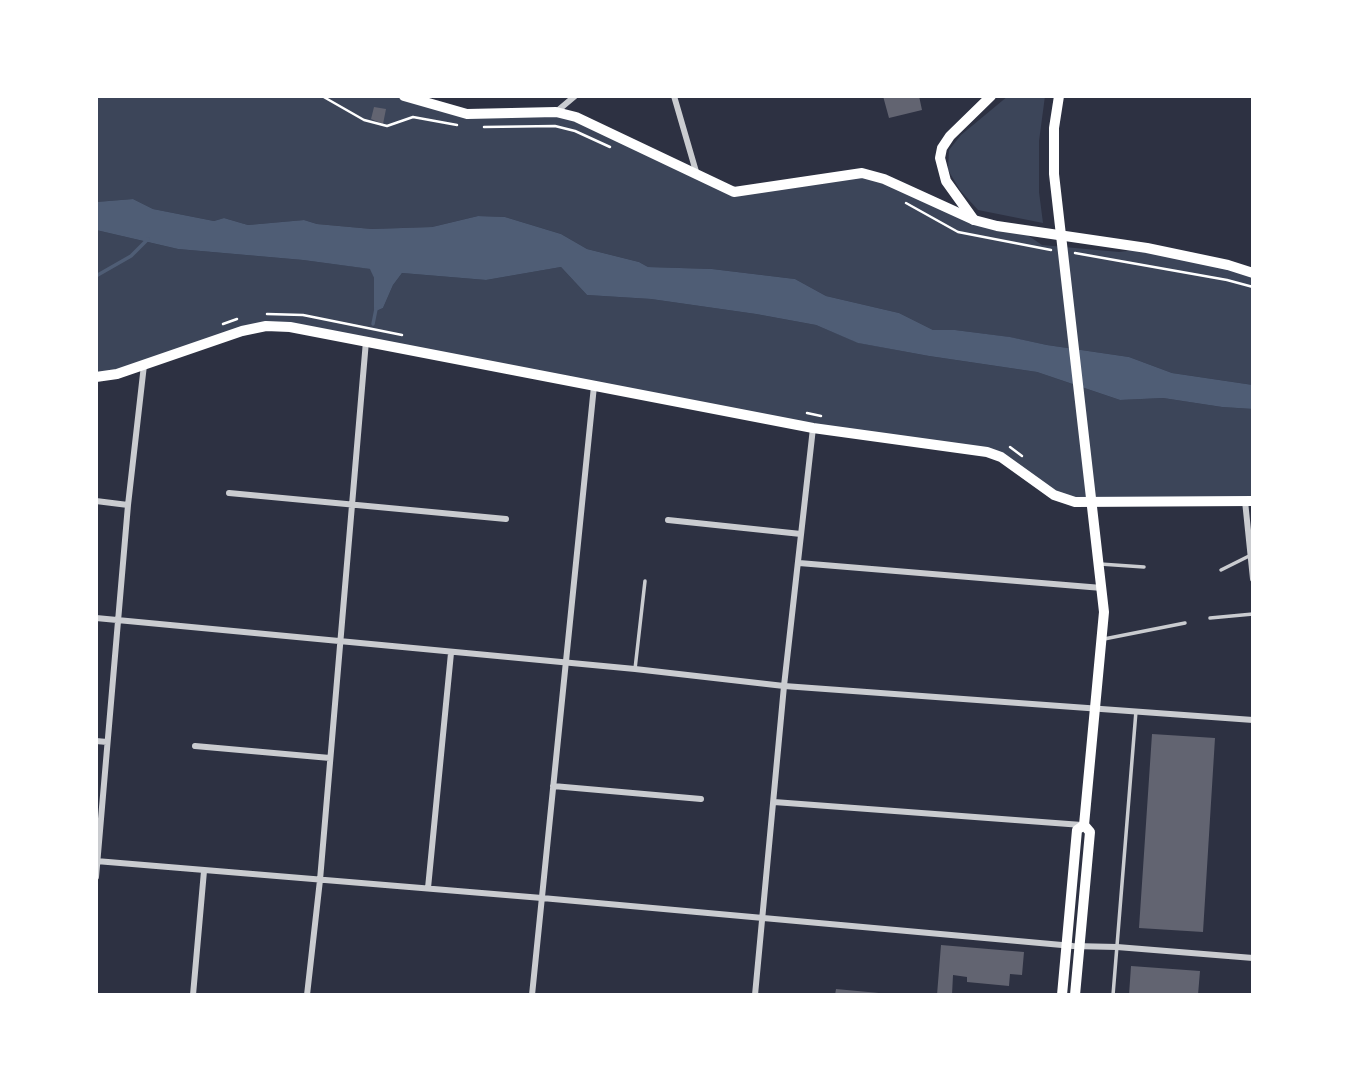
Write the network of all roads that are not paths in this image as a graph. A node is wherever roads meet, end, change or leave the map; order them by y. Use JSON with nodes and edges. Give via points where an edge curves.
{"nodes":[{"id":1,"x":404,"y":96,"type":"edge"},
{"id":2,"x":575,"y":96,"type":"edge"},
{"id":3,"x":674,"y":96,"type":"edge"},
{"id":4,"x":991,"y":96,"type":"edge"},
{"id":5,"x":1059,"y":96,"type":"edge"},
{"id":6,"x":556,"y":112,"type":"junction"},
{"id":7,"x":697,"y":176,"type":"junction"},
{"id":8,"x":974,"y":220,"type":"junction"},
{"id":9,"x":1253,"y":273,"type":"edge"},
{"id":10,"x":366,"y":341,"type":"junction"},
{"id":11,"x":144,"y":365,"type":"junction"},
{"id":12,"x":96,"y":377,"type":"edge"},
{"id":13,"x":594,"y":386,"type":"junction"},
{"id":14,"x":813,"y":428,"type":"junction"},
{"id":15,"x":229,"y":493,"type":"dead end"},
{"id":16,"x":96,"y":501,"type":"edge"},
{"id":17,"x":1249,"y":501,"type":"edge"},
{"id":18,"x":1091,"y":502,"type":"junction"},
{"id":19,"x":352,"y":504,"type":"junction"},
{"id":20,"x":128,"y":505,"type":"junction"},
{"id":21,"x":506,"y":519,"type":"dead end"},
{"id":22,"x":668,"y":520,"type":"dead end"},
{"id":23,"x":801,"y":534,"type":"junction"},
{"id":24,"x":1251,"y":555,"type":"junction"},
{"id":25,"x":799,"y":563,"type":"junction"},
{"id":26,"x":1099,"y":564,"type":"junction"},
{"id":27,"x":1144,"y":567,"type":"dead end"},
{"id":28,"x":1221,"y":570,"type":"dead end"},
{"id":29,"x":1253,"y":579,"type":"edge"},
{"id":30,"x":645,"y":581,"type":"dead end"},
{"id":31,"x":1102,"y":588,"type":"junction"},
{"id":32,"x":1253,"y":614,"type":"edge"},
{"id":33,"x":96,"y":618,"type":"edge"},
{"id":34,"x":1210,"y":618,"type":"dead end"},
{"id":35,"x":118,"y":621,"type":"junction"},
{"id":36,"x":1185,"y":623,"type":"dead end"},
{"id":37,"x":1102,"y":640,"type":"junction"},
{"id":38,"x":340,"y":642,"type":"junction"},
{"id":39,"x":451,"y":653,"type":"junction"},
{"id":40,"x":565,"y":664,"type":"junction"},
{"id":41,"x":635,"y":669,"type":"junction"},
{"id":42,"x":784,"y":686,"type":"junction"},
{"id":43,"x":1096,"y":708,"type":"junction"},
{"id":44,"x":1136,"y":711,"type":"junction"},
{"id":45,"x":1253,"y":720,"type":"edge"},
{"id":46,"x":96,"y":741,"type":"edge"},
{"id":47,"x":107,"y":742,"type":"junction"},
{"id":48,"x":195,"y":746,"type":"dead end"},
{"id":49,"x":330,"y":758,"type":"junction"},
{"id":50,"x":553,"y":786,"type":"junction"},
{"id":51,"x":701,"y":799,"type":"dead end"},
{"id":52,"x":774,"y":802,"type":"junction"},
{"id":53,"x":1084,"y":825,"type":"junction"},
{"id":54,"x":97,"y":861,"type":"edge"},
{"id":55,"x":204,"y":871,"type":"junction"},
{"id":56,"x":96,"y":877,"type":"edge"},
{"id":57,"x":320,"y":880,"type":"junction"},
{"id":58,"x":428,"y":888,"type":"junction"},
{"id":59,"x":542,"y":898,"type":"junction"},
{"id":60,"x":762,"y":918,"type":"junction"},
{"id":61,"x":1067,"y":945,"type":"junction"},
{"id":62,"x":1080,"y":946,"type":"junction"},
{"id":63,"x":1117,"y":947,"type":"junction"},
{"id":64,"x":1253,"y":958,"type":"edge"},
{"id":65,"x":193,"y":995,"type":"edge"},
{"id":66,"x":307,"y":995,"type":"edge"},
{"id":67,"x":532,"y":995,"type":"edge"},
{"id":68,"x":755,"y":995,"type":"edge"},
{"id":69,"x":1062,"y":995,"type":"edge"},
{"id":70,"x":1075,"y":995,"type":"edge"},
{"id":71,"x":1113,"y":995,"type":"edge"}],
"edges":[{"from":1,"to":6,"type":"main road","via":[[467,114]]},
{"from":2,"to":6,"type":"street"},
{"from":3,"to":7,"type":"street"},
{"from":4,"to":8,"type":"main road","via":[[950,136],[940,158],[946,181]]},
{"from":5,"to":18,"type":"main road","via":[[1053,147]]},
{"from":6,"to":7,"type":"main road","via":[[576,117]]},
{"from":7,"to":8,"type":"main road","via":[[734,192],[863,173]]},
{"from":8,"to":9,"type":"main road","via":[[1023,232],[1147,248]]},
{"from":10,"to":11,"type":"main road","via":[[266,326]]},
{"from":10,"to":13,"type":"main road"},
{"from":10,"to":19,"type":"street"},
{"from":11,"to":12,"type":"main road"},
{"from":11,"to":20,"type":"street"},
{"from":13,"to":14,"type":"main road"},
{"from":13,"to":40,"type":"street"},
{"from":14,"to":18,"type":"main road","via":[[987,452],[1054,495]]},
{"from":14,"to":23,"type":"street"},
{"from":15,"to":19,"type":"street"},
{"from":16,"to":20,"type":"street"},
{"from":17,"to":18,"type":"main road"},
{"from":17,"to":24,"type":"street"},
{"from":18,"to":26,"type":"main road"},
{"from":19,"to":21,"type":"street"},
{"from":19,"to":38,"type":"street"},
{"from":20,"to":35,"type":"street"},
{"from":22,"to":23,"type":"street"},
{"from":23,"to":25,"type":"street"},
{"from":24,"to":28,"type":"lane"},
{"from":24,"to":29,"type":"street"},
{"from":25,"to":31,"type":"street"},
{"from":25,"to":42,"type":"street"},
{"from":26,"to":27,"type":"lane"},
{"from":26,"to":31,"type":"main road"},
{"from":30,"to":41,"type":"lane"},
{"from":31,"to":37,"type":"main road"},
{"from":32,"to":34,"type":"lane"},
{"from":33,"to":35,"type":"street"},
{"from":35,"to":38,"type":"street"},
{"from":35,"to":47,"type":"street"},
{"from":36,"to":37,"type":"lane"},
{"from":37,"to":43,"type":"main road"},
{"from":38,"to":39,"type":"street"},
{"from":38,"to":49,"type":"street"},
{"from":39,"to":40,"type":"street"},
{"from":39,"to":58,"type":"street"},
{"from":40,"to":41,"type":"street"},
{"from":40,"to":50,"type":"street"},
{"from":41,"to":42,"type":"street"},
{"from":42,"to":43,"type":"street"},
{"from":42,"to":52,"type":"street"},
{"from":43,"to":44,"type":"street"},
{"from":43,"to":53,"type":"main road"},
{"from":44,"to":45,"type":"street"},
{"from":44,"to":63,"type":"lane"},
{"from":46,"to":47,"type":"street"},
{"from":47,"to":54,"type":"street"},
{"from":48,"to":49,"type":"street"},
{"from":49,"to":57,"type":"street"},
{"from":50,"to":51,"type":"street"},
{"from":50,"to":59,"type":"street"},
{"from":52,"to":53,"type":"street"},
{"from":52,"to":60,"type":"street"},
{"from":53,"to":61,"type":"main road","via":[[1077,830]]},
{"from":53,"to":62,"type":"main road","via":[[1090,832]]},
{"from":54,"to":55,"type":"street"},
{"from":54,"to":56,"type":"street"},
{"from":55,"to":57,"type":"street"},
{"from":55,"to":65,"type":"street"},
{"from":57,"to":58,"type":"street"},
{"from":57,"to":66,"type":"street"},
{"from":58,"to":59,"type":"street"},
{"from":59,"to":60,"type":"street"},
{"from":59,"to":67,"type":"street"},
{"from":60,"to":61,"type":"street"},
{"from":60,"to":68,"type":"street"},
{"from":61,"to":62,"type":"street"},
{"from":61,"to":69,"type":"main road"},
{"from":62,"to":63,"type":"street"},
{"from":62,"to":70,"type":"main road"},
{"from":63,"to":64,"type":"street"},
{"from":63,"to":71,"type":"lane"}]}
